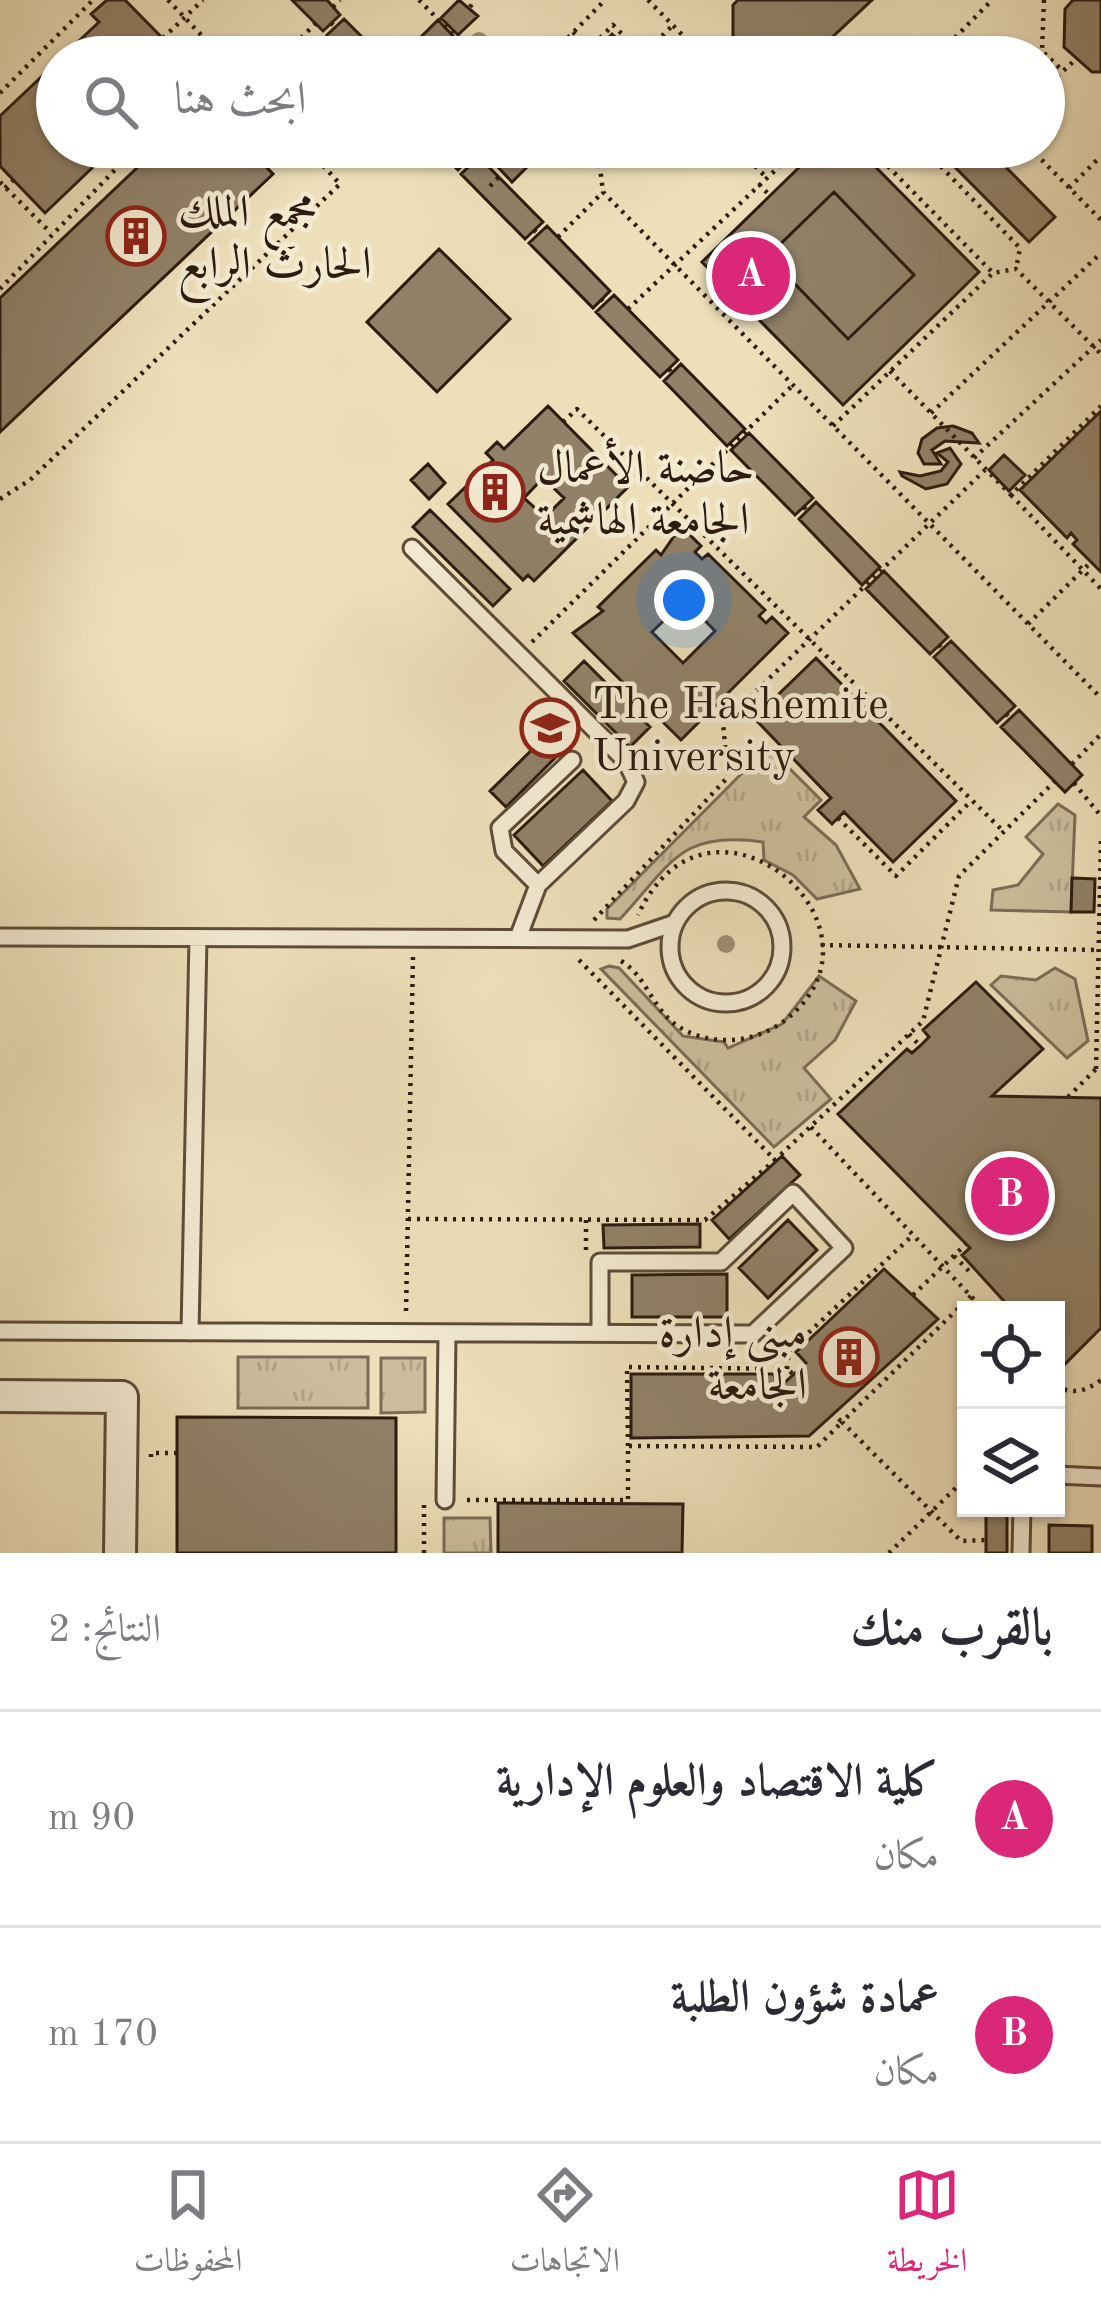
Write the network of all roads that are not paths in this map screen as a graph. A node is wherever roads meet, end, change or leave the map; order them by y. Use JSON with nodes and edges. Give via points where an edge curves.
{"nodes":[{"id":1,"x":412,"y":548,"type":"dead end"},
{"id":2,"x":572,"y":760,"type":"dead end"},
{"id":3,"x":538,"y":885,"type":"junction"},
{"id":4,"x":675,"y":923,"type":"junction"},
{"id":5,"x":632,"y":931,"type":"junction"},
{"id":6,"x":0,"y":937,"type":"edge"},
{"id":7,"x":198,"y":938,"type":"junction"},
{"id":8,"x":518,"y":938,"type":"junction"},
{"id":9,"x":671,"y":961,"type":"junction"},
{"id":10,"x":0,"y":1331,"type":"edge"},
{"id":11,"x":190,"y":1332,"type":"junction"},
{"id":12,"x":447,"y":1333,"type":"junction"},
{"id":13,"x":600,"y":1334,"type":"junction"},
{"id":14,"x":0,"y":1396,"type":"edge"},
{"id":15,"x":1065,"y":1475,"type":"edge"},
{"id":16,"x":1101,"y":1477,"type":"edge"},
{"id":17,"x":446,"y":1500,"type":"road end"},
{"id":18,"x":1022,"y":1517,"type":"edge"},
{"id":19,"x":120,"y":1553,"type":"edge"},
{"id":20,"x":1021,"y":1553,"type":"edge"}],
"edges":[{"from":1,"to":3,"type":"lane","via":[[626,761],[636,782]]},
{"from":2,"to":3,"type":"lane","via":[[500,829],[504,851]]},
{"from":3,"to":8,"type":"lane"},
{"from":4,"to":5,"type":"lane"},
{"from":4,"to":9,"type":"lane"},
{"from":4,"to":9,"type":"lane","via":[[697,899],[744,894],[771,913],[782,944],[764,988],[735,1002],[702,998]]},
{"from":5,"to":8,"type":"lane"},
{"from":5,"to":9,"type":"lane"},
{"from":6,"to":7,"type":"lane"},
{"from":7,"to":8,"type":"lane"},
{"from":7,"to":11,"type":"lane"},
{"from":10,"to":11,"type":"lane"},
{"from":11,"to":12,"type":"lane"},
{"from":12,"to":13,"type":"lane"},
{"from":12,"to":17,"type":"lane"},
{"from":13,"to":13,"type":"lane","via":[[753,1334],[844,1248],[793,1193],[721,1262],[600,1262]]},
{"from":14,"to":19,"type":"street","via":[[122,1397]]},
{"from":15,"to":16,"type":"lane"},
{"from":18,"to":20,"type":"lane"}]}
